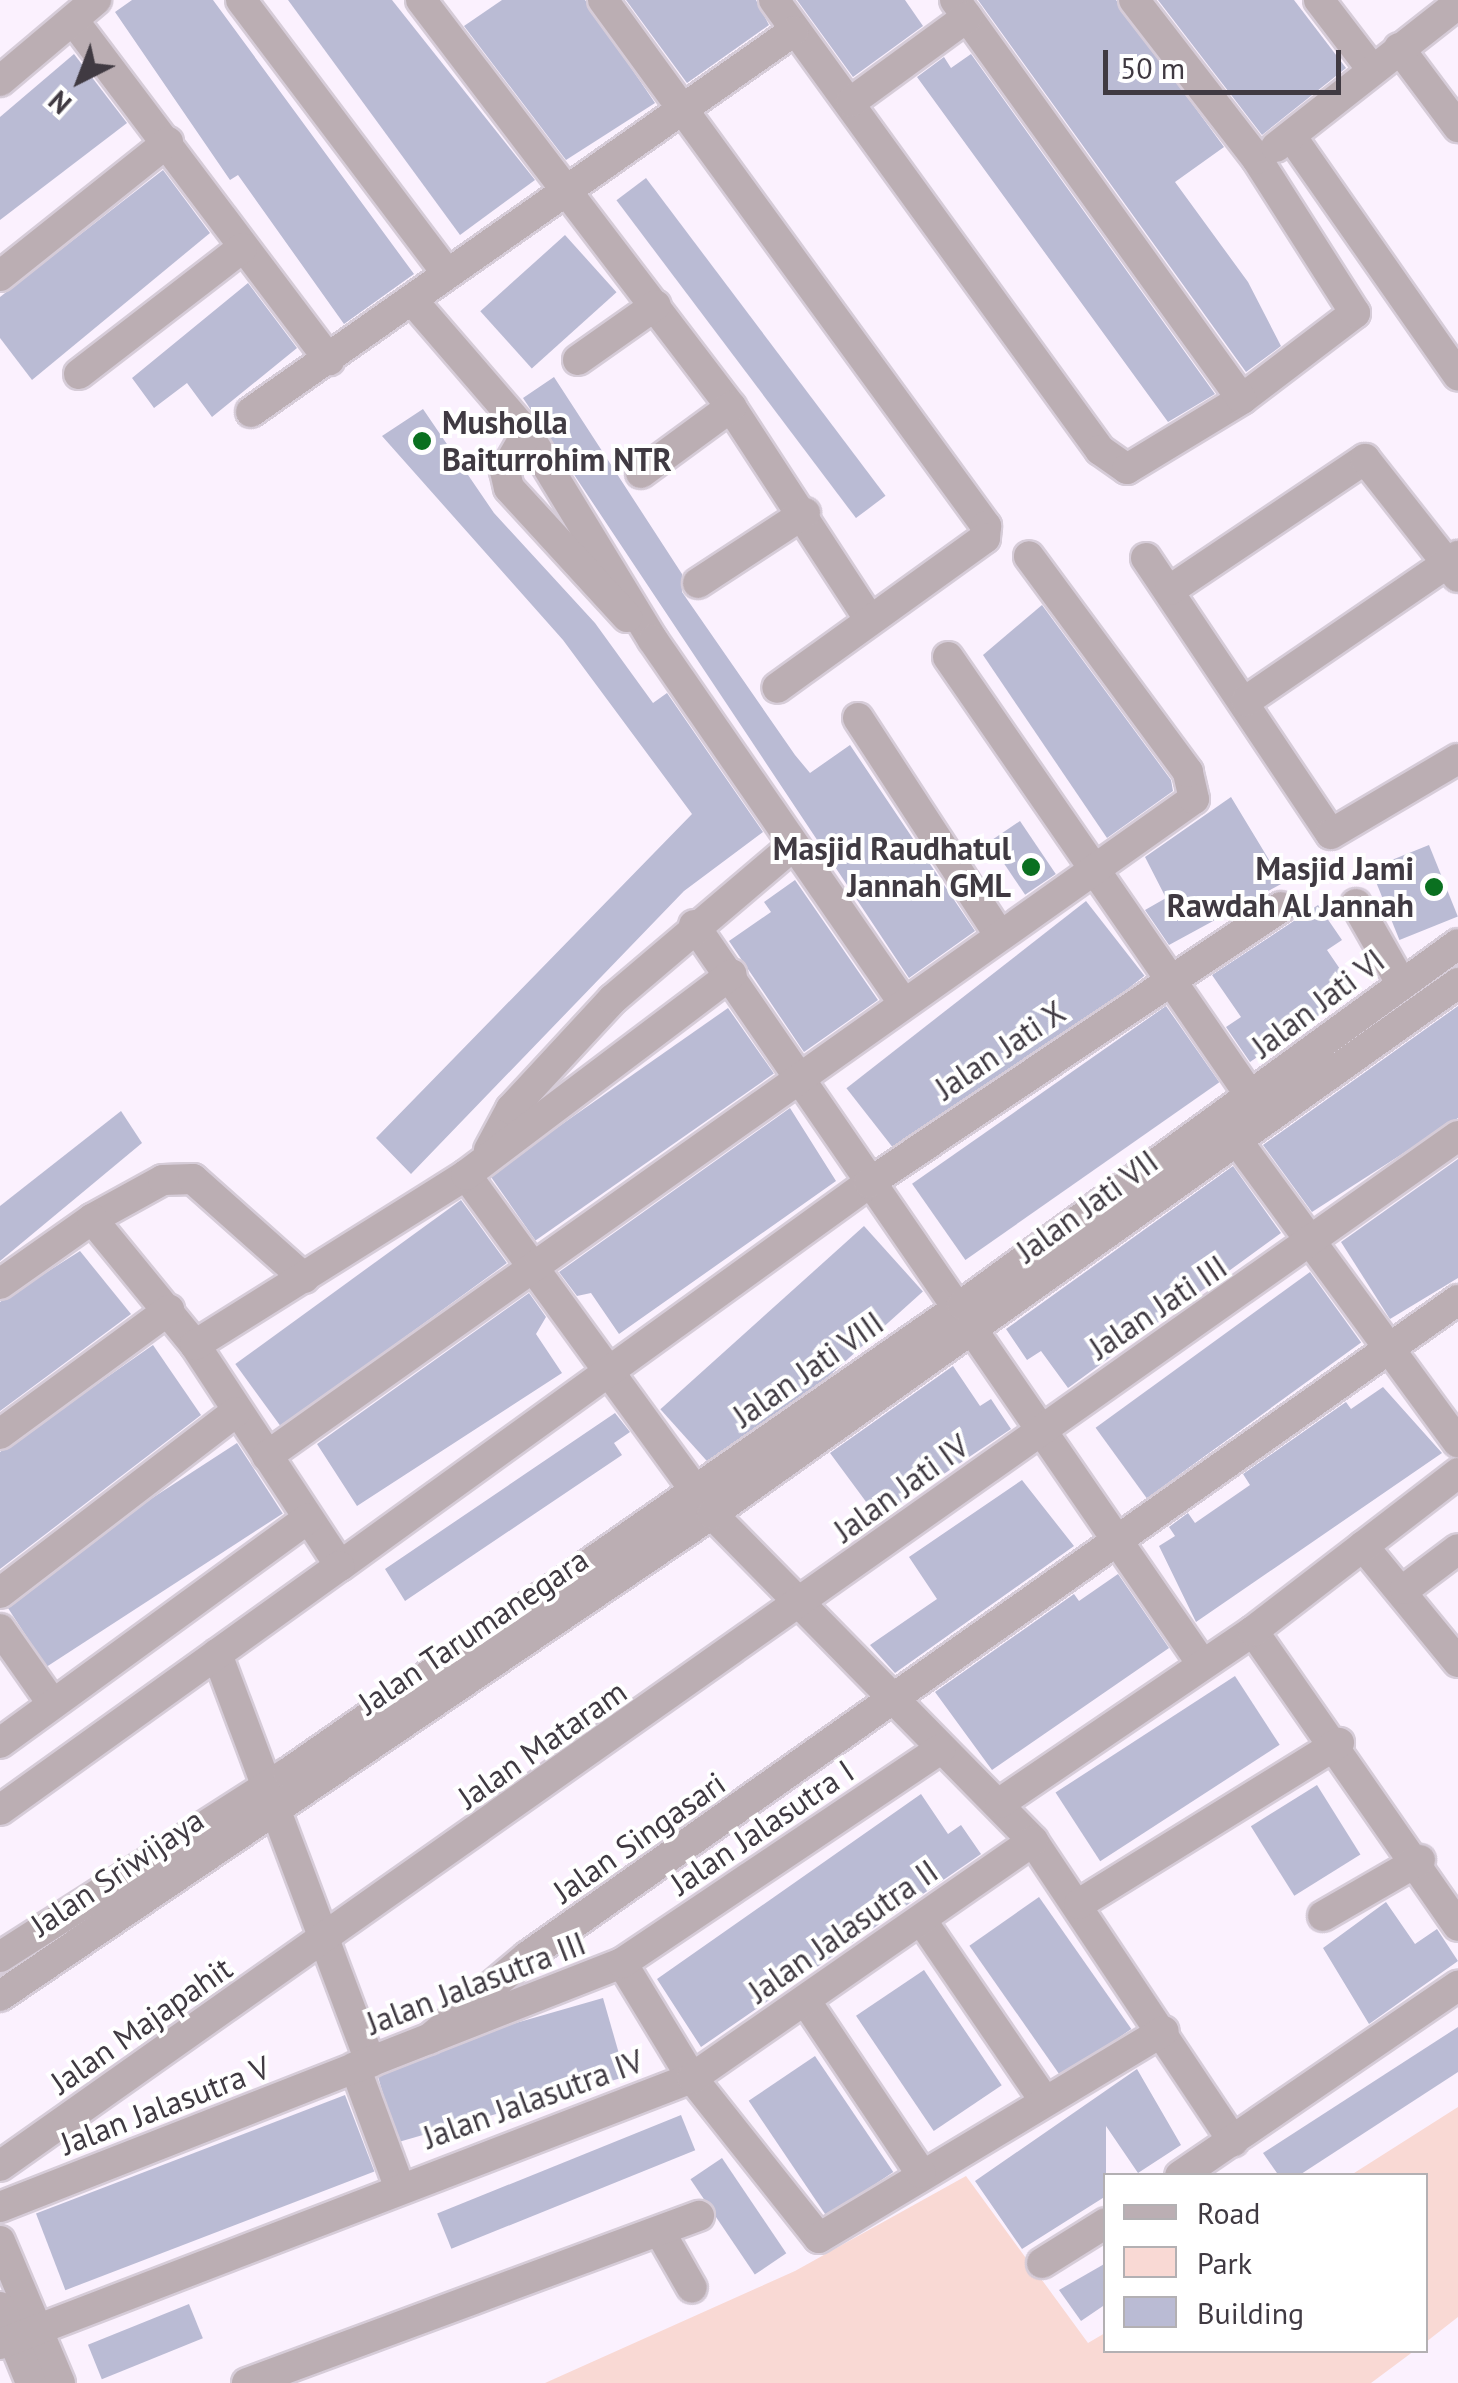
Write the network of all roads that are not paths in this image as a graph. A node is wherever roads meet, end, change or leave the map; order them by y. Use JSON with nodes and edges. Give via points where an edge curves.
{"nodes":[{"id":1,"x":421,"y":0,"type":"edge"},
{"id":2,"x":603,"y":0,"type":"edge"},
{"id":3,"x":774,"y":0,"type":"edge"},
{"id":4,"x":1134,"y":0,"type":"edge"},
{"id":5,"x":1319,"y":0,"type":"edge"},
{"id":6,"x":250,"y":3,"type":"edge"},
{"id":7,"x":1458,"y":4,"type":"edge"},
{"id":8,"x":961,"y":9,"type":"edge"},
{"id":9,"x":84,"y":10,"type":"edge"},
{"id":10,"x":794,"y":31,"type":"junction"},
{"id":11,"x":1399,"y":48,"type":"junction"},
{"id":12,"x":1371,"y":68,"type":"junction"},
{"id":13,"x":0,"y":81,"type":"edge"},
{"id":14,"x":850,"y":102,"type":"junction"},
{"id":15,"x":682,"y":106,"type":"junction"},
{"id":16,"x":1458,"y":127,"type":"edge"},
{"id":17,"x":1291,"y":136,"type":"junction"},
{"id":18,"x":168,"y":142,"type":"junction"},
{"id":19,"x":1258,"y":159,"type":"junction"},
{"id":20,"x":566,"y":188,"type":"junction"},
{"id":21,"x":242,"y":248,"type":"junction"},
{"id":22,"x":446,"y":272,"type":"junction"},
{"id":23,"x":1,"y":274,"type":"edge"},
{"id":24,"x":1394,"y":287,"type":"junction"},
{"id":25,"x":412,"y":300,"type":"junction"},
{"id":26,"x":656,"y":304,"type":"junction"},
{"id":27,"x":1355,"y":313,"type":"junction"},
{"id":28,"x":329,"y":360,"type":"junction"},
{"id":29,"x":578,"y":360,"type":"dead end"},
{"id":30,"x":79,"y":374,"type":"dead end"},
{"id":31,"x":1458,"y":375,"type":"edge"},
{"id":32,"x":1242,"y":399,"type":"junction"},
{"id":33,"x":731,"y":408,"type":"junction"},
{"id":34,"x":251,"y":412,"type":"dead end"},
{"id":35,"x":527,"y":432,"type":"junction"},
{"id":36,"x":641,"y":473,"type":"dead end"},
{"id":37,"x":805,"y":513,"type":"junction"},
{"id":38,"x":1028,"y":556,"type":"dead end"},
{"id":39,"x":1146,"y":558,"type":"dead end"},
{"id":40,"x":1455,"y":565,"type":"edge"},
{"id":41,"x":698,"y":583,"type":"dead end"},
{"id":42,"x":1170,"y":590,"type":"junction"},
{"id":43,"x":870,"y":620,"type":"junction"},
{"id":44,"x":653,"y":640,"type":"junction"},
{"id":45,"x":948,"y":657,"type":"dead end"},
{"id":46,"x":777,"y":688,"type":"dead end"},
{"id":47,"x":1246,"y":702,"type":"junction"},
{"id":48,"x":858,"y":718,"type":"dead end"},
{"id":49,"x":1458,"y":759,"type":"edge"},
{"id":50,"x":792,"y":846,"type":"junction"},
{"id":51,"x":1100,"y":868,"type":"junction"},
{"id":52,"x":1356,"y":904,"type":"dead end"},
{"id":53,"x":1281,"y":906,"type":"dead end"},
{"id":54,"x":694,"y":925,"type":"junction"},
{"id":55,"x":998,"y":933,"type":"junction"},
{"id":56,"x":1458,"y":944,"type":"edge"},
{"id":57,"x":732,"y":974,"type":"junction"},
{"id":58,"x":1172,"y":976,"type":"junction"},
{"id":59,"x":1401,"y":983,"type":"junction"},
{"id":60,"x":1458,"y":983,"type":"edge"},
{"id":61,"x":902,"y":1001,"type":"junction"},
{"id":62,"x":800,"y":1076,"type":"junction"},
{"id":63,"x":1259,"y":1108,"type":"junction"},
{"id":64,"x":1228,"y":1129,"type":"junction"},
{"id":65,"x":1458,"y":1136,"type":"edge"},
{"id":66,"x":474,"y":1168,"type":"junction"},
{"id":67,"x":869,"y":1183,"type":"junction"},
{"id":68,"x":92,"y":1219,"type":"junction"},
{"id":69,"x":1313,"y":1242,"type":"junction"},
{"id":70,"x":531,"y":1265,"type":"junction"},
{"id":71,"x":304,"y":1278,"type":"junction"},
{"id":72,"x":0,"y":1284,"type":"edge"},
{"id":73,"x":1458,"y":1300,"type":"edge"},
{"id":74,"x":169,"y":1310,"type":"junction"},
{"id":75,"x":969,"y":1317,"type":"junction"},
{"id":76,"x":195,"y":1346,"type":"junction"},
{"id":77,"x":1389,"y":1347,"type":"junction"},
{"id":78,"x":607,"y":1366,"type":"junction"},
{"id":79,"x":236,"y":1412,"type":"junction"},
{"id":80,"x":1041,"y":1429,"type":"junction"},
{"id":81,"x":0,"y":1434,"type":"edge"},
{"id":82,"x":1458,"y":1444,"type":"edge"},
{"id":83,"x":267,"y":1456,"type":"junction"},
{"id":84,"x":1458,"y":1473,"type":"edge"},
{"id":85,"x":703,"y":1502,"type":"junction"},
{"id":86,"x":308,"y":1518,"type":"junction"},
{"id":87,"x":1120,"y":1546,"type":"junction"},
{"id":88,"x":1363,"y":1546,"type":"junction"},
{"id":89,"x":1458,"y":1549,"type":"edge"},
{"id":90,"x":340,"y":1566,"type":"junction"},
{"id":91,"x":1404,"y":1590,"type":"junction"},
{"id":92,"x":0,"y":1593,"type":"edge"},
{"id":93,"x":803,"y":1603,"type":"junction"},
{"id":94,"x":0,"y":1629,"type":"edge"},
{"id":95,"x":1253,"y":1630,"type":"junction"},
{"id":96,"x":217,"y":1654,"type":"junction"},
{"id":97,"x":1200,"y":1661,"type":"junction"},
{"id":98,"x":1458,"y":1662,"type":"edge"},
{"id":99,"x":52,"y":1703,"type":"junction"},
{"id":100,"x":896,"y":1703,"type":"junction"},
{"id":101,"x":0,"y":1743,"type":"edge"},
{"id":102,"x":1339,"y":1743,"type":"junction"},
{"id":103,"x":941,"y":1749,"type":"junction"},
{"id":104,"x":272,"y":1796,"type":"junction"},
{"id":105,"x":1000,"y":1803,"type":"junction"},
{"id":106,"x":0,"y":1810,"type":"edge"},
{"id":107,"x":1032,"y":1841,"type":"junction"},
{"id":108,"x":1420,"y":1860,"type":"junction"},
{"id":109,"x":1079,"y":1904,"type":"junction"},
{"id":110,"x":1323,"y":1916,"type":"dead end"},
{"id":111,"x":922,"y":1920,"type":"junction"},
{"id":112,"x":1458,"y":1926,"type":"edge"},
{"id":113,"x":322,"y":1943,"type":"junction"},
{"id":114,"x":0,"y":1957,"type":"edge"},
{"id":115,"x":622,"y":1963,"type":"junction"},
{"id":116,"x":1458,"y":1986,"type":"edge"},
{"id":117,"x":0,"y":1996,"type":"edge"},
{"id":118,"x":805,"y":2000,"type":"junction"},
{"id":119,"x":1164,"y":2031,"type":"junction"},
{"id":120,"x":429,"y":2038,"type":"junction"},
{"id":121,"x":362,"y":2065,"type":"junction"},
{"id":122,"x":692,"y":2078,"type":"junction"},
{"id":123,"x":1042,"y":2097,"type":"junction"},
{"id":124,"x":1233,"y":2142,"type":"junction"},
{"id":125,"x":0,"y":2166,"type":"edge"},
{"id":126,"x":921,"y":2173,"type":"junction"},
{"id":127,"x":1185,"y":2173,"type":"edge"},
{"id":128,"x":398,"y":2186,"type":"junction"},
{"id":129,"x":0,"y":2207,"type":"edge"},
{"id":130,"x":699,"y":2216,"type":"dead end"},
{"id":131,"x":1103,"y":2224,"type":"edge"},
{"id":132,"x":660,"y":2232,"type":"junction"},
{"id":133,"x":0,"y":2241,"type":"edge"},
{"id":134,"x":1042,"y":2263,"type":"dead end"},
{"id":135,"x":692,"y":2288,"type":"dead end"},
{"id":136,"x":0,"y":2307,"type":"edge"},
{"id":137,"x":17,"y":2338,"type":"edge"},
{"id":138,"x":32,"y":2383,"type":"edge"},
{"id":139,"x":60,"y":2383,"type":"edge"},
{"id":140,"x":247,"y":2383,"type":"edge"}],
"edges":[{"from":1,"to":20,"type":"street"},
{"from":2,"to":15,"type":"street"},
{"from":3,"to":10,"type":"street"},
{"from":4,"to":19,"type":"street"},
{"from":5,"to":12,"type":"street"},
{"from":6,"to":22,"type":"street"},
{"from":7,"to":11,"type":"street"},
{"from":8,"to":14,"type":"street"},
{"from":8,"to":32,"type":"street"},
{"from":9,"to":13,"type":"street"},
{"from":9,"to":18,"type":"street"},
{"from":10,"to":14,"type":"street"},
{"from":10,"to":15,"type":"street"},
{"from":11,"to":12,"type":"street"},
{"from":11,"to":16,"type":"street"},
{"from":12,"to":17,"type":"street"},
{"from":14,"to":32,"type":"street","via":[[1118,466],[1137,468]]},
{"from":15,"to":20,"type":"street"},
{"from":15,"to":43,"type":"street","via":[[986,526],[985,538]]},
{"from":17,"to":19,"type":"street"},
{"from":17,"to":24,"type":"street"},
{"from":18,"to":21,"type":"street"},
{"from":18,"to":23,"type":"street"},
{"from":19,"to":27,"type":"street"},
{"from":20,"to":22,"type":"street"},
{"from":20,"to":26,"type":"street"},
{"from":21,"to":28,"type":"street"},
{"from":21,"to":30,"type":"street"},
{"from":22,"to":25,"type":"street"},
{"from":24,"to":27,"type":"street"},
{"from":24,"to":31,"type":"street"},
{"from":25,"to":28,"type":"street"},
{"from":25,"to":35,"type":"street"},
{"from":26,"to":29,"type":"street"},
{"from":26,"to":33,"type":"street"},
{"from":27,"to":32,"type":"street"},
{"from":28,"to":34,"type":"street"},
{"from":33,"to":36,"type":"street"},
{"from":33,"to":37,"type":"street"},
{"from":35,"to":44,"type":"street"},
{"from":35,"to":44,"type":"street","via":[[505,471],[509,488],[576,570]]},
{"from":37,"to":41,"type":"street"},
{"from":37,"to":43,"type":"street"},
{"from":38,"to":51,"type":"street","via":[[1196,786],[1178,814]]},
{"from":39,"to":42,"type":"street"},
{"from":40,"to":42,"type":"street","via":[[1366,459]]},
{"from":40,"to":47,"type":"street"},
{"from":42,"to":47,"type":"street"},
{"from":43,"to":46,"type":"street"},
{"from":44,"to":50,"type":"street"},
{"from":45,"to":51,"type":"street"},
{"from":47,"to":49,"type":"street","via":[[1331,834]]},
{"from":48,"to":55,"type":"street"},
{"from":50,"to":54,"type":"street"},
{"from":50,"to":61,"type":"street"},
{"from":51,"to":55,"type":"street"},
{"from":51,"to":58,"type":"street"},
{"from":52,"to":59,"type":"street"},
{"from":53,"to":58,"type":"street","name":"Jalan Jati X"},
{"from":54,"to":57,"type":"street"},
{"from":54,"to":66,"type":"street","via":[[550,1066]]},
{"from":55,"to":61,"type":"street"},
{"from":56,"to":59,"type":"street","name":"Jalan Jati VI"},
{"from":57,"to":62,"type":"street"},
{"from":57,"to":66,"type":"street"},
{"from":58,"to":63,"type":"street"},
{"from":58,"to":67,"type":"street","name":"Jalan Jati X"},
{"from":59,"to":63,"type":"street","name":"Jalan Jati VI"},
{"from":60,"to":63,"type":"street","name":"Jalan Jati VI"},
{"from":61,"to":62,"type":"street"},
{"from":62,"to":67,"type":"street"},
{"from":62,"to":70,"type":"street"},
{"from":63,"to":64,"type":"street","name":"Jalan Jati VI"},
{"from":64,"to":69,"type":"street"},
{"from":64,"to":75,"type":"street","name":"Jalan Jati VII"},
{"from":65,"to":69,"type":"street","name":"Jalan Jati III"},
{"from":66,"to":70,"type":"street"},
{"from":66,"to":71,"type":"street"},
{"from":67,"to":75,"type":"street"},
{"from":67,"to":78,"type":"street","name":"Jalan Jati X"},
{"from":68,"to":71,"type":"street","via":[[163,1180],[192,1179]]},
{"from":68,"to":72,"type":"street"},
{"from":68,"to":74,"type":"street"},
{"from":69,"to":77,"type":"street"},
{"from":69,"to":80,"type":"street","name":"Jalan Jati III"},
{"from":70,"to":78,"type":"street"},
{"from":70,"to":83,"type":"street"},
{"from":71,"to":76,"type":"street"},
{"from":73,"to":77,"type":"street","name":"Jalan Singasari"},
{"from":74,"to":76,"type":"street"},
{"from":74,"to":81,"type":"street"},
{"from":75,"to":80,"type":"street"},
{"from":75,"to":85,"type":"street","name":"Jalan Jati VIII"},
{"from":76,"to":79,"type":"street"},
{"from":77,"to":82,"type":"street"},
{"from":77,"to":87,"type":"street","name":"Jalan Singasari"},
{"from":78,"to":85,"type":"street"},
{"from":78,"to":90,"type":"street","name":"Jalan Jati X"},
{"from":79,"to":83,"type":"street"},
{"from":79,"to":92,"type":"street"},
{"from":80,"to":87,"type":"street"},
{"from":80,"to":93,"type":"street","name":"Jalan Jati IV"},
{"from":83,"to":86,"type":"street"},
{"from":84,"to":88,"type":"street"},
{"from":85,"to":93,"type":"street"},
{"from":85,"to":104,"type":"street","name":"Jalan Tarumanegara"},
{"from":86,"to":90,"type":"street"},
{"from":86,"to":99,"type":"street"},
{"from":87,"to":97,"type":"street"},
{"from":87,"to":100,"type":"street","name":"Jalan Singasari"},
{"from":88,"to":91,"type":"street"},
{"from":88,"to":95,"type":"street"},
{"from":89,"to":91,"type":"street"},
{"from":90,"to":96,"type":"street","name":"Jalan Jati X"},
{"from":91,"to":98,"type":"street"},
{"from":93,"to":100,"type":"street"},
{"from":93,"to":113,"type":"street","name":"Jalan Mataram"},
{"from":94,"to":99,"type":"street"},
{"from":95,"to":97,"type":"street"},
{"from":95,"to":102,"type":"street"},
{"from":96,"to":104,"type":"street"},
{"from":96,"to":106,"type":"street","name":"Jalan Jati X"},
{"from":97,"to":105,"type":"street"},
{"from":99,"to":101,"type":"street"},
{"from":100,"to":103,"type":"street"},
{"from":100,"to":120,"type":"street","name":"Jalan Singasari","via":[[515,1966]]},
{"from":102,"to":108,"type":"street"},
{"from":102,"to":109,"type":"street"},
{"from":103,"to":105,"type":"street"},
{"from":103,"to":115,"type":"street","name":"Jalan Jalasutra I"},
{"from":104,"to":113,"type":"street"},
{"from":104,"to":114,"type":"street","name":"Jalan Sriwijaya"},
{"from":104,"to":117,"type":"street","name":"Jalan Sriwijaya"},
{"from":105,"to":107,"type":"street"},
{"from":107,"to":109,"type":"street"},
{"from":107,"to":111,"type":"street","name":"Jalan Jalasutra II"},
{"from":108,"to":110,"type":"street"},
{"from":108,"to":112,"type":"street"},
{"from":109,"to":119,"type":"street"},
{"from":111,"to":118,"type":"street","name":"Jalan Jalasutra II"},
{"from":111,"to":123,"type":"street"},
{"from":113,"to":121,"type":"street"},
{"from":113,"to":125,"type":"street","name":"Jalan Majapahit"},
{"from":115,"to":120,"type":"street","name":"Jalan Jalasutra III"},
{"from":115,"to":122,"type":"street"},
{"from":116,"to":124,"type":"street"},
{"from":118,"to":122,"type":"street","name":"Jalan Jalasutra II"},
{"from":118,"to":126,"type":"street"},
{"from":119,"to":123,"type":"street"},
{"from":119,"to":124,"type":"street"},
{"from":120,"to":121,"type":"street","name":"Jalan Jalasutra III"},
{"from":121,"to":128,"type":"street"},
{"from":121,"to":129,"type":"street","name":"Jalan Jalasutra V"},
{"from":122,"to":126,"type":"street","via":[[814,2237]]},
{"from":122,"to":128,"type":"street","name":"Jalan Jalasutra IV"},
{"from":123,"to":126,"type":"street"},
{"from":124,"to":127,"type":"street"},
{"from":128,"to":137,"type":"street","name":"Jalan Jalasutra IV"},
{"from":130,"to":132,"type":"street"},
{"from":131,"to":134,"type":"street"},
{"from":132,"to":135,"type":"street"},
{"from":132,"to":140,"type":"street"},
{"from":133,"to":137,"type":"street"},
{"from":136,"to":137,"type":"street"},
{"from":137,"to":138,"type":"street"},
{"from":137,"to":139,"type":"street"}]}
